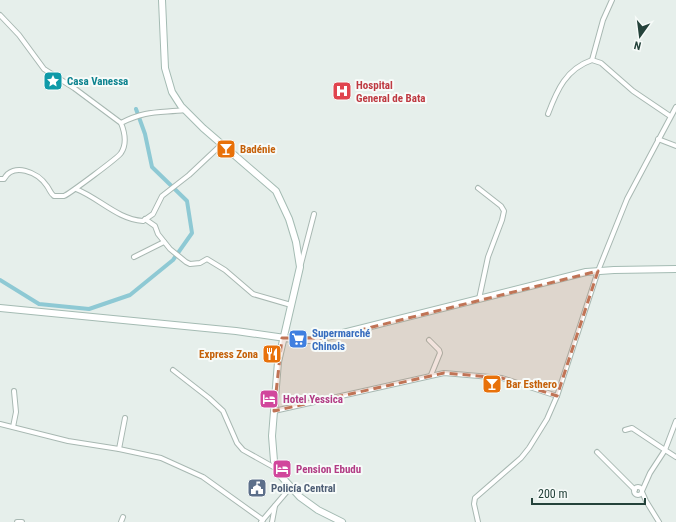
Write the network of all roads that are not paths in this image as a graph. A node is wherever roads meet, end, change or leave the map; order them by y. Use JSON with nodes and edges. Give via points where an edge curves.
{"nodes":[{"id":1,"x":162,"y":0,"type":"edge"},
{"id":2,"x":612,"y":0,"type":"edge"},
{"id":3,"x":0,"y":15,"type":"edge"},
{"id":4,"x":592,"y":60,"type":"junction"},
{"id":5,"x":676,"y":108,"type":"edge"},
{"id":6,"x":185,"y":110,"type":"junction"},
{"id":7,"x":548,"y":114,"type":"dead end"},
{"id":8,"x":670,"y":116,"type":"junction"},
{"id":9,"x":121,"y":123,"type":"junction"},
{"id":10,"x":658,"y":139,"type":"junction"},
{"id":11,"x":222,"y":144,"type":"junction"},
{"id":12,"x":676,"y":146,"type":"edge"},
{"id":13,"x":0,"y":179,"type":"edge"},
{"id":14,"x":478,"y":188,"type":"dead end"},
{"id":15,"x":76,"y":189,"type":"junction"},
{"id":16,"x":314,"y":214,"type":"dead end"},
{"id":17,"x":146,"y":219,"type":"junction"},
{"id":18,"x":164,"y":242,"type":"junction"},
{"id":19,"x":134,"y":258,"type":"dead end"},
{"id":20,"x":300,"y":266,"type":"junction"},
{"id":21,"x":676,"y":269,"type":"edge"},
{"id":22,"x":598,"y":271,"type":"junction"},
{"id":23,"x":479,"y":299,"type":"junction"},
{"id":24,"x":291,"y":305,"type":"junction"},
{"id":25,"x":0,"y":308,"type":"edge"},
{"id":26,"x":282,"y":338,"type":"junction"},
{"id":27,"x":429,"y":340,"type":"dead end"},
{"id":28,"x":173,"y":370,"type":"dead end"},
{"id":29,"x":431,"y":375,"type":"junction"},
{"id":30,"x":14,"y":391,"type":"dead end"},
{"id":31,"x":557,"y":396,"type":"junction"},
{"id":32,"x":274,"y":411,"type":"junction"},
{"id":33,"x":125,"y":418,"type":"dead end"},
{"id":34,"x":676,"y":421,"type":"edge"},
{"id":35,"x":0,"y":424,"type":"edge"},
{"id":36,"x":13,"y":427,"type":"junction"},
{"id":37,"x":625,"y":430,"type":"dead end"},
{"id":38,"x":120,"y":449,"type":"junction"},
{"id":39,"x":665,"y":450,"type":"junction"},
{"id":40,"x":597,"y":452,"type":"dead end"},
{"id":41,"x":676,"y":458,"type":"edge"},
{"id":42,"x":277,"y":469,"type":"junction"},
{"id":43,"x":645,"y":482,"type":"junction"},
{"id":44,"x":639,"y":487,"type":"junction"},
{"id":45,"x":290,"y":488,"type":"junction"},
{"id":46,"x":635,"y":490,"type":"junction"},
{"id":47,"x":641,"y":492,"type":"junction"},
{"id":48,"x":275,"y":506,"type":"junction"},
{"id":49,"x":262,"y":521,"type":"edge"},
{"id":50,"x":17,"y":522,"type":"edge"},
{"id":51,"x":22,"y":522,"type":"edge"},
{"id":52,"x":272,"y":522,"type":"edge"},
{"id":53,"x":342,"y":522,"type":"edge"},
{"id":54,"x":478,"y":522,"type":"edge"},
{"id":55,"x":659,"y":522,"type":"edge"}],
"edges":[{"from":1,"to":6,"type":"main road","via":[[166,73],[172,92]]},
{"from":2,"to":4,"type":"street","via":[[603,20]]},
{"from":3,"to":9,"type":"street","via":[[19,35],[44,69]]},
{"from":4,"to":7,"type":"street","via":[[563,80]]},
{"from":4,"to":8,"type":"street","via":[[601,63],[633,91]]},
{"from":5,"to":8,"type":"street"},
{"from":6,"to":9,"type":"street","via":[[153,111]]},
{"from":6,"to":11,"type":"main road"},
{"from":8,"to":10,"type":"street"},
{"from":9,"to":15,"type":"street","via":[[124,149],[121,155]]},
{"from":10,"to":12,"type":"street"},
{"from":10,"to":22,"type":"street","via":[[627,199]]},
{"from":11,"to":17,"type":"street","via":[[159,200],[153,214]]},
{"from":11,"to":20,"type":"main road","via":[[270,185],[280,197],[296,242]]},
{"from":13,"to":15,"type":"street","via":[[16,170],[36,176],[54,196],[64,196]]},
{"from":14,"to":23,"type":"street","via":[[504,211],[488,257]]},
{"from":15,"to":17,"type":"street","via":[[123,217],[143,222]]},
{"from":16,"to":20,"type":"street"},
{"from":17,"to":18,"type":"street","via":[[155,226]]},
{"from":18,"to":19,"type":"street"},
{"from":18,"to":24,"type":"street","via":[[190,264],[207,259],[225,270],[253,294]]},
{"from":20,"to":24,"type":"main road"},
{"from":21,"to":22,"type":"main road"},
{"from":22,"to":23,"type":"main road"},
{"from":22,"to":31,"type":"street"},
{"from":23,"to":26,"type":"main road","via":[[322,339]]},
{"from":24,"to":26,"type":"main road"},
{"from":25,"to":26,"type":"main road","via":[[236,331]]},
{"from":26,"to":32,"type":"main road"},
{"from":27,"to":29,"type":"street","via":[[440,354]]},
{"from":28,"to":42,"type":"street","via":[[223,411],[237,443],[243,450]]},
{"from":29,"to":31,"type":"street","via":[[470,374],[502,378]]},
{"from":29,"to":32,"type":"street"},
{"from":30,"to":36,"type":"street","via":[[16,412]]},
{"from":31,"to":54,"type":"street","via":[[547,419],[516,464],[474,498]]},
{"from":32,"to":42,"type":"main road","via":[[272,442]]},
{"from":33,"to":38,"type":"street"},
{"from":34,"to":39,"type":"street"},
{"from":35,"to":36,"type":"street"},
{"from":36,"to":38,"type":"street","via":[[68,441]]},
{"from":37,"to":39,"type":"street","via":[[632,428]]},
{"from":38,"to":49,"type":"street","via":[[161,458],[190,470]]},
{"from":39,"to":41,"type":"street"},
{"from":39,"to":43,"type":"street"},
{"from":40,"to":46,"type":"street"},
{"from":42,"to":45,"type":"main road"},
{"from":43,"to":44,"type":"street"},
{"from":43,"to":47,"type":"street"},
{"from":44,"to":46,"type":"street"},
{"from":44,"to":47,"type":"street"},
{"from":45,"to":48,"type":"street"},
{"from":45,"to":53,"type":"main road","via":[[307,503]]},
{"from":46,"to":47,"type":"street"},
{"from":47,"to":55,"type":"street"},
{"from":48,"to":49,"type":"street"},
{"from":48,"to":52,"type":"street"},
{"from":50,"to":51,"type":"street"}]}
